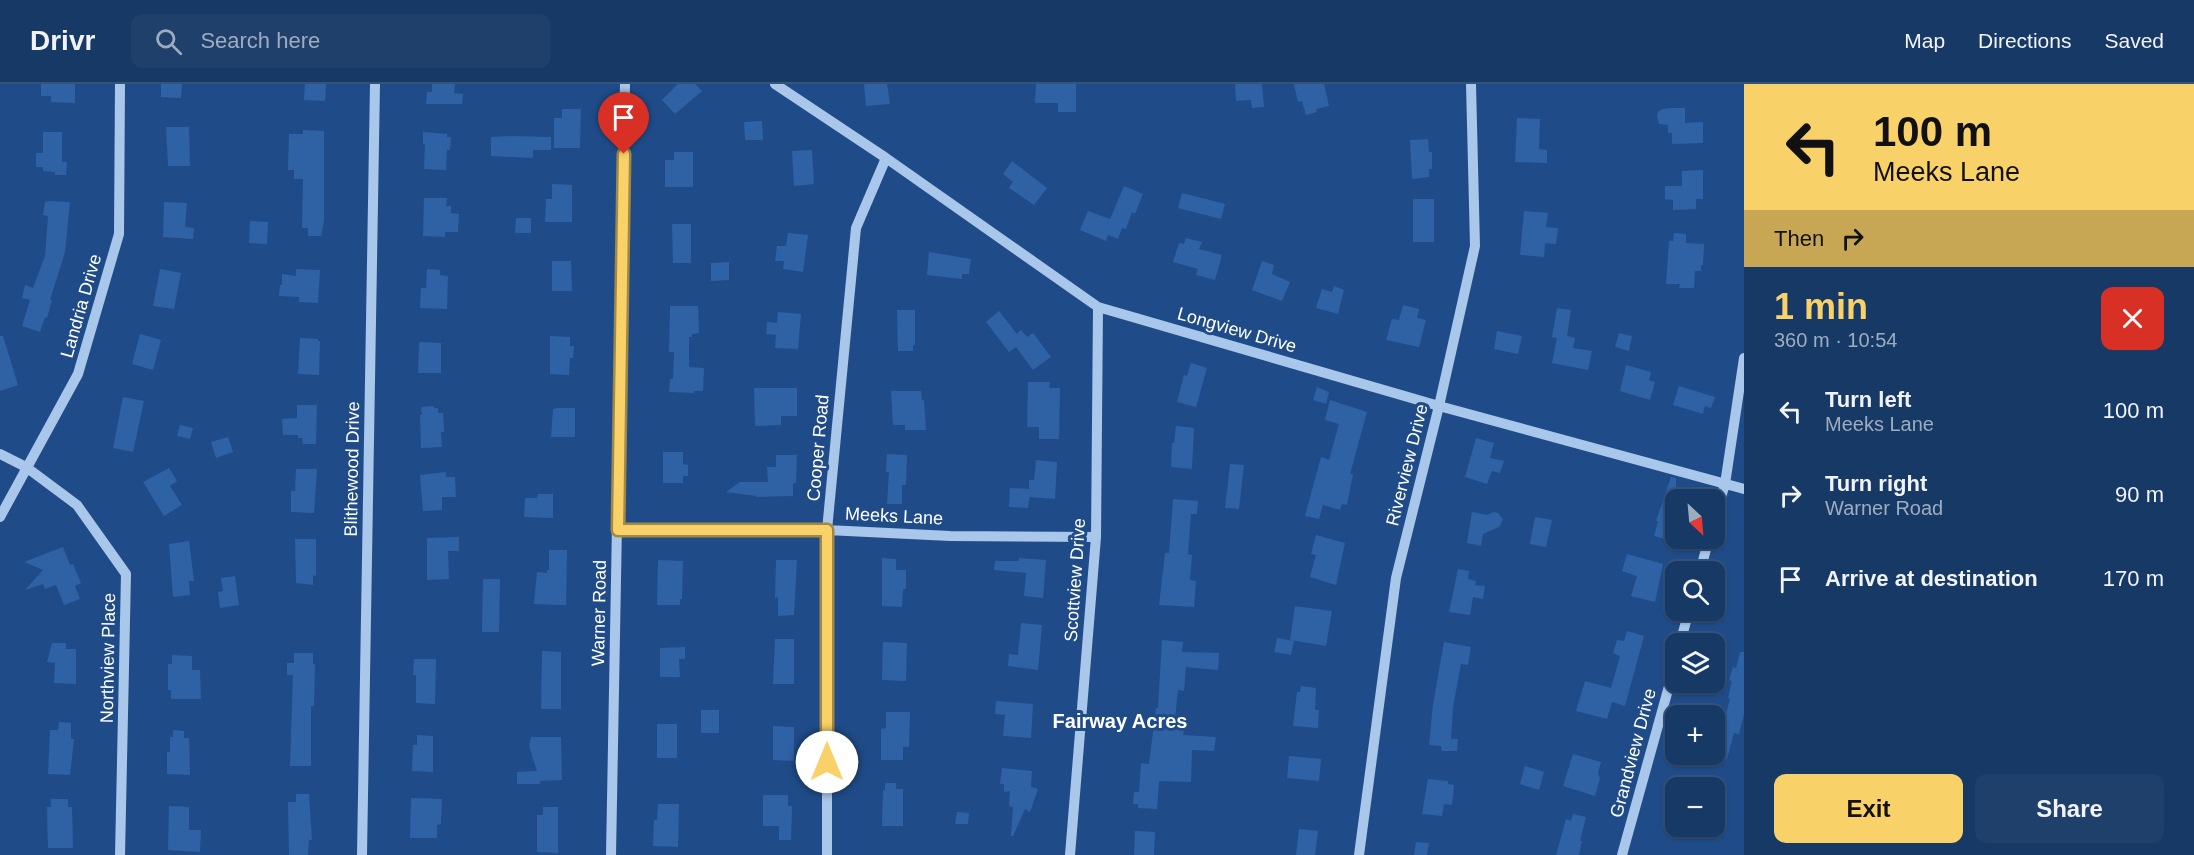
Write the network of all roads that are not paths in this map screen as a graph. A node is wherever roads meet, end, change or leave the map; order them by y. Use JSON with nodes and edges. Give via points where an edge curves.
{"nodes":[{"id":1,"x":120,"y":84,"type":"edge"},
{"id":2,"x":375,"y":84,"type":"edge"},
{"id":3,"x":625,"y":84,"type":"edge"},
{"id":4,"x":775,"y":84,"type":"edge"},
{"id":5,"x":1471,"y":84,"type":"edge"},
{"id":6,"x":886,"y":158,"type":"junction"},
{"id":7,"x":1098,"y":307,"type":"junction"},
{"id":8,"x":1744,"y":358,"type":"edge"},
{"id":9,"x":1439,"y":405,"type":"junction"},
{"id":10,"x":0,"y":454,"type":"edge"},
{"id":11,"x":26,"y":467,"type":"junction"},
{"id":12,"x":1725,"y":484,"type":"junction"},
{"id":13,"x":1723,"y":489,"type":"edge"},
{"id":14,"x":1744,"y":489,"type":"edge"},
{"id":15,"x":0,"y":517,"type":"edge"},
{"id":16,"x":618,"y":530,"type":"junction"},
{"id":17,"x":827,"y":530,"type":"junction"},
{"id":18,"x":1096,"y":537,"type":"junction"},
{"id":19,"x":1667,"y":693,"type":"edge"},
{"id":20,"x":120,"y":855,"type":"edge"},
{"id":21,"x":362,"y":855,"type":"edge"},
{"id":22,"x":611,"y":855,"type":"edge"},
{"id":23,"x":827,"y":855,"type":"edge"},
{"id":24,"x":1070,"y":855,"type":"edge"},
{"id":25,"x":1359,"y":855,"type":"edge"},
{"id":26,"x":1622,"y":855,"type":"edge"}],
"edges":[{"from":1,"to":11,"type":"street","name":"Landria Drive","via":[[119,234],[78,374]]},
{"from":2,"to":21,"type":"street","name":"Blithewood Drive"},
{"from":3,"to":16,"type":"street","name":"Warner Road"},
{"from":4,"to":6,"type":"street","name":"Longview Drive"},
{"from":5,"to":9,"type":"street","name":"Riverview Drive","via":[[1476,246]]},
{"from":6,"to":7,"type":"street","name":"Longview Drive"},
{"from":6,"to":17,"type":"street","name":"Cooper Road","via":[[856,228]]},
{"from":7,"to":9,"type":"street","name":"Longview Drive"},
{"from":7,"to":18,"type":"street","name":"Scottview Drive"},
{"from":8,"to":12,"type":"street"},
{"from":9,"to":12,"type":"street","name":"Longview Drive"},
{"from":9,"to":25,"type":"street","name":"Riverview Drive","via":[[1396,578]]},
{"from":10,"to":11,"type":"street","name":"Northview Place"},
{"from":11,"to":15,"type":"street","name":"Landria Drive"},
{"from":11,"to":20,"type":"street","name":"Northview Place","via":[[77,505],[126,574]]},
{"from":12,"to":13,"type":"street"},
{"from":12,"to":14,"type":"street","name":"Longview Drive"},
{"from":16,"to":17,"type":"street","name":"Meeks Lane"},
{"from":16,"to":22,"type":"street","name":"Warner Road"},
{"from":17,"to":18,"type":"street","name":"Meeks Lane"},
{"from":17,"to":23,"type":"street","name":"Cooper Road"},
{"from":18,"to":24,"type":"street","name":"Scottview Drive"},
{"from":19,"to":26,"type":"street","name":"Grandview Drive"}]}
